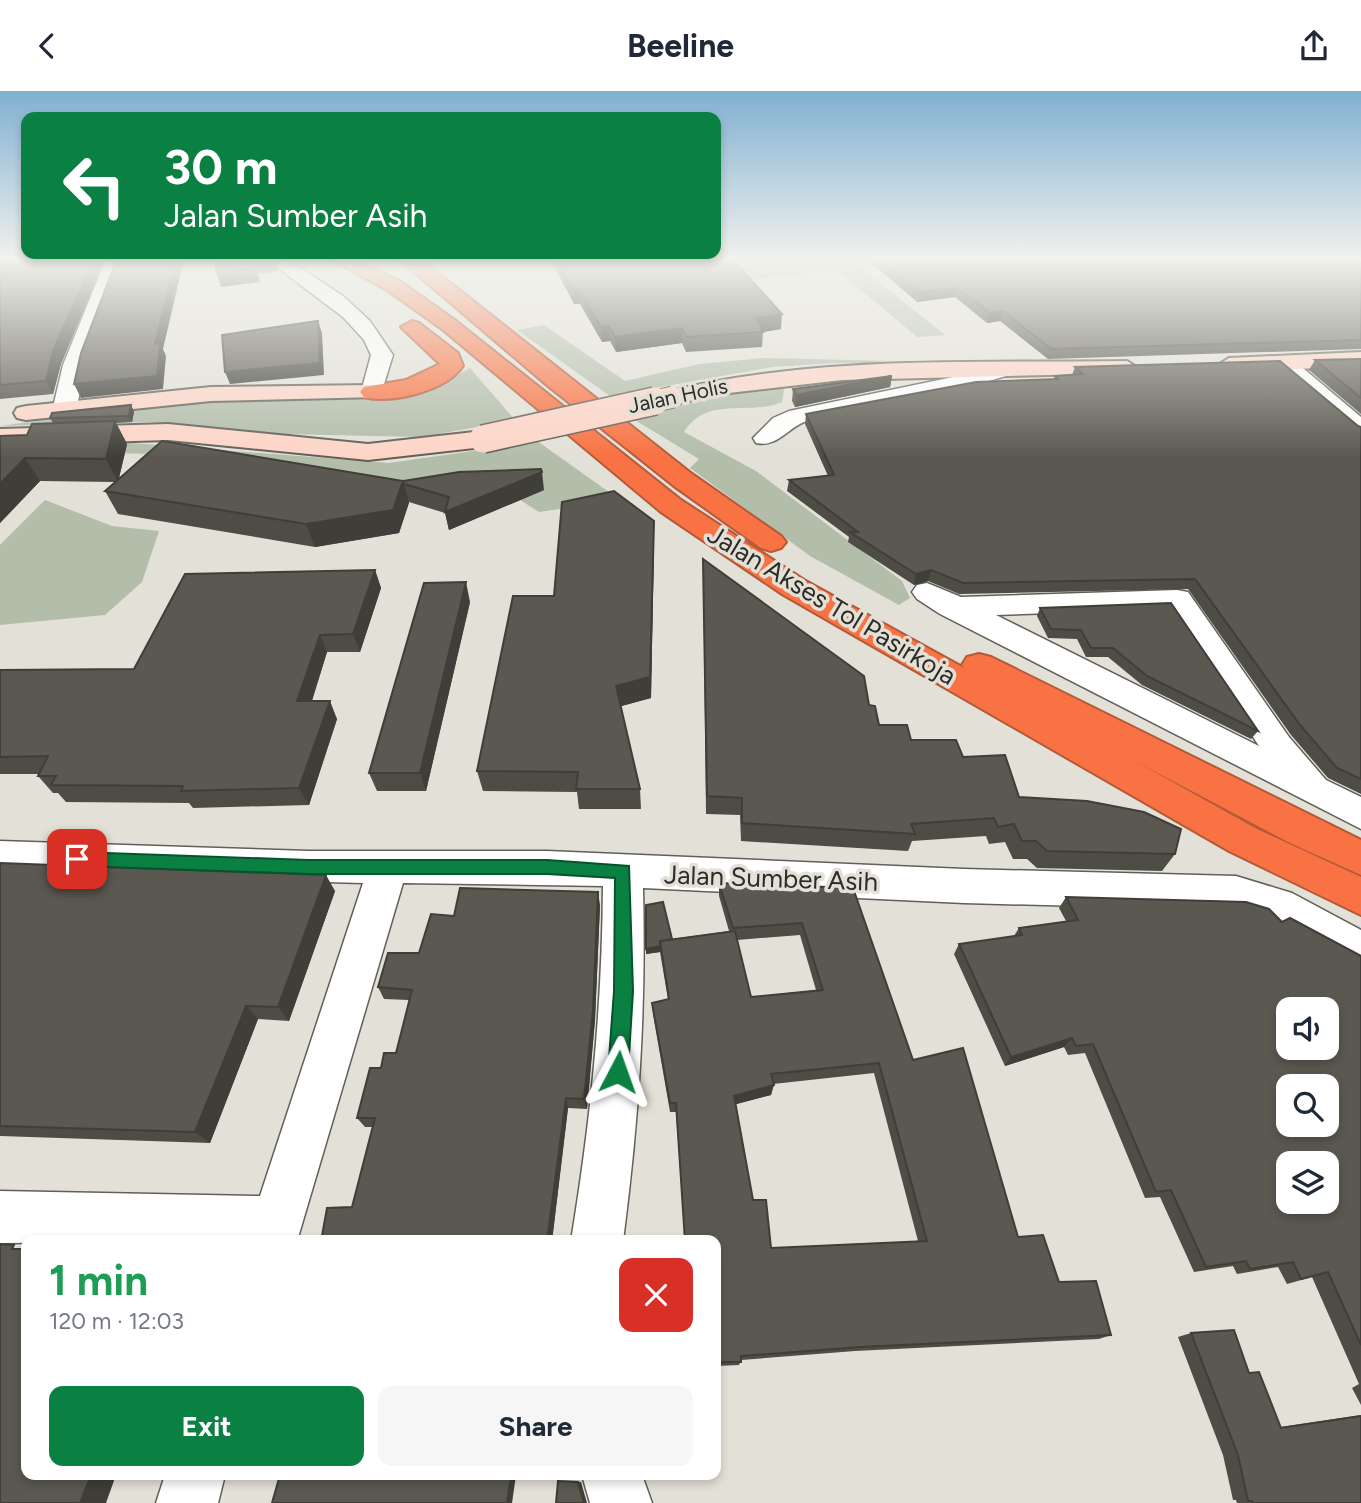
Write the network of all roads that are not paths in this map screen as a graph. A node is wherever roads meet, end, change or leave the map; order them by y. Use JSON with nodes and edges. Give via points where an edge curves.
{"nodes":[{"id":1,"x":90,"y":325,"type":"edge"},
{"id":2,"x":360,"y":325,"type":"edge"},
{"id":3,"x":409,"y":325,"type":"edge"},
{"id":4,"x":449,"y":325,"type":"edge"},
{"id":5,"x":488,"y":325,"type":"edge"},
{"id":6,"x":1361,"y":359,"type":"edge"},
{"id":7,"x":1283,"y":363,"type":"junction"},
{"id":8,"x":1204,"y":366,"type":"edge"},
{"id":9,"x":1148,"y":367,"type":"edge"},
{"id":10,"x":1002,"y":370,"type":"junction"},
{"id":11,"x":372,"y":392,"type":"junction"},
{"id":12,"x":65,"y":407,"type":"junction"},
{"id":13,"x":0,"y":418,"type":"edge"},
{"id":14,"x":1361,"y":429,"type":"edge"},
{"id":15,"x":0,"y":437,"type":"edge"},
{"id":16,"x":765,"y":438,"type":"dead end"},
{"id":17,"x":1313,"y":790,"type":"junction"},
{"id":18,"x":1361,"y":814,"type":"edge"},
{"id":19,"x":0,"y":857,"type":"edge"},
{"id":20,"x":1361,"y":859,"type":"edge"},
{"id":21,"x":388,"y":866,"type":"junction"},
{"id":22,"x":623,"y":871,"type":"junction"},
{"id":23,"x":1361,"y":897,"type":"edge"},
{"id":24,"x":1361,"y":951,"type":"edge"},
{"id":25,"x":0,"y":1217,"type":"edge"},
{"id":26,"x":274,"y":1231,"type":"edge"},
{"id":27,"x":598,"y":1235,"type":"edge"},
{"id":28,"x":194,"y":1480,"type":"edge"},
{"id":29,"x":614,"y":1480,"type":"edge"},
{"id":30,"x":187,"y":1503,"type":"edge"},
{"id":31,"x":621,"y":1503,"type":"edge"}],
"edges":[{"from":1,"to":12,"type":"street"},
{"from":2,"to":11,"type":"street","via":[[382,355]]},
{"from":3,"to":11,"type":"highway","via":[[450,358],[452,366],[415,386]]},
{"from":4,"to":23,"type":"highway","name":"Jalan Akses Tol Pasirkoja","via":[[671,506],[793,587],[1206,820]]},
{"from":5,"to":20,"type":"highway","name":"Jalan Akses Tol Pasirkoja","via":[[683,480],[789,555],[906,627]]},
{"from":6,"to":7,"type":"street"},
{"from":7,"to":8,"type":"street"},
{"from":7,"to":14,"type":"street"},
{"from":9,"to":10,"type":"street","name":"Jalan Holis"},
{"from":10,"to":15,"type":"street","name":"Jalan Holis","bridge":true,"via":[[749,380],[483,439],[368,452],[168,432]]},
{"from":10,"to":16,"type":"street","via":[[797,416]]},
{"from":11,"to":12,"type":"street","via":[[211,394]]},
{"from":12,"to":13,"type":"street"},
{"from":17,"to":17,"type":"street","via":[[1277,746],[1177,600],[939,599]]},
{"from":17,"to":18,"type":"street"},
{"from":19,"to":21,"type":"street","name":"Jalan Sumber Asih"},
{"from":21,"to":22,"type":"street","name":"Jalan Sumber Asih"},
{"from":21,"to":26,"type":"street"},
{"from":22,"to":24,"type":"street","name":"Jalan Sumber Asih","via":[[1236,893],[1278,905]]},
{"from":22,"to":27,"type":"street","via":[[624,991],[614,1126]]},
{"from":25,"to":26,"type":"street"},
{"from":28,"to":30,"type":"street"},
{"from":29,"to":31,"type":"street"}]}
